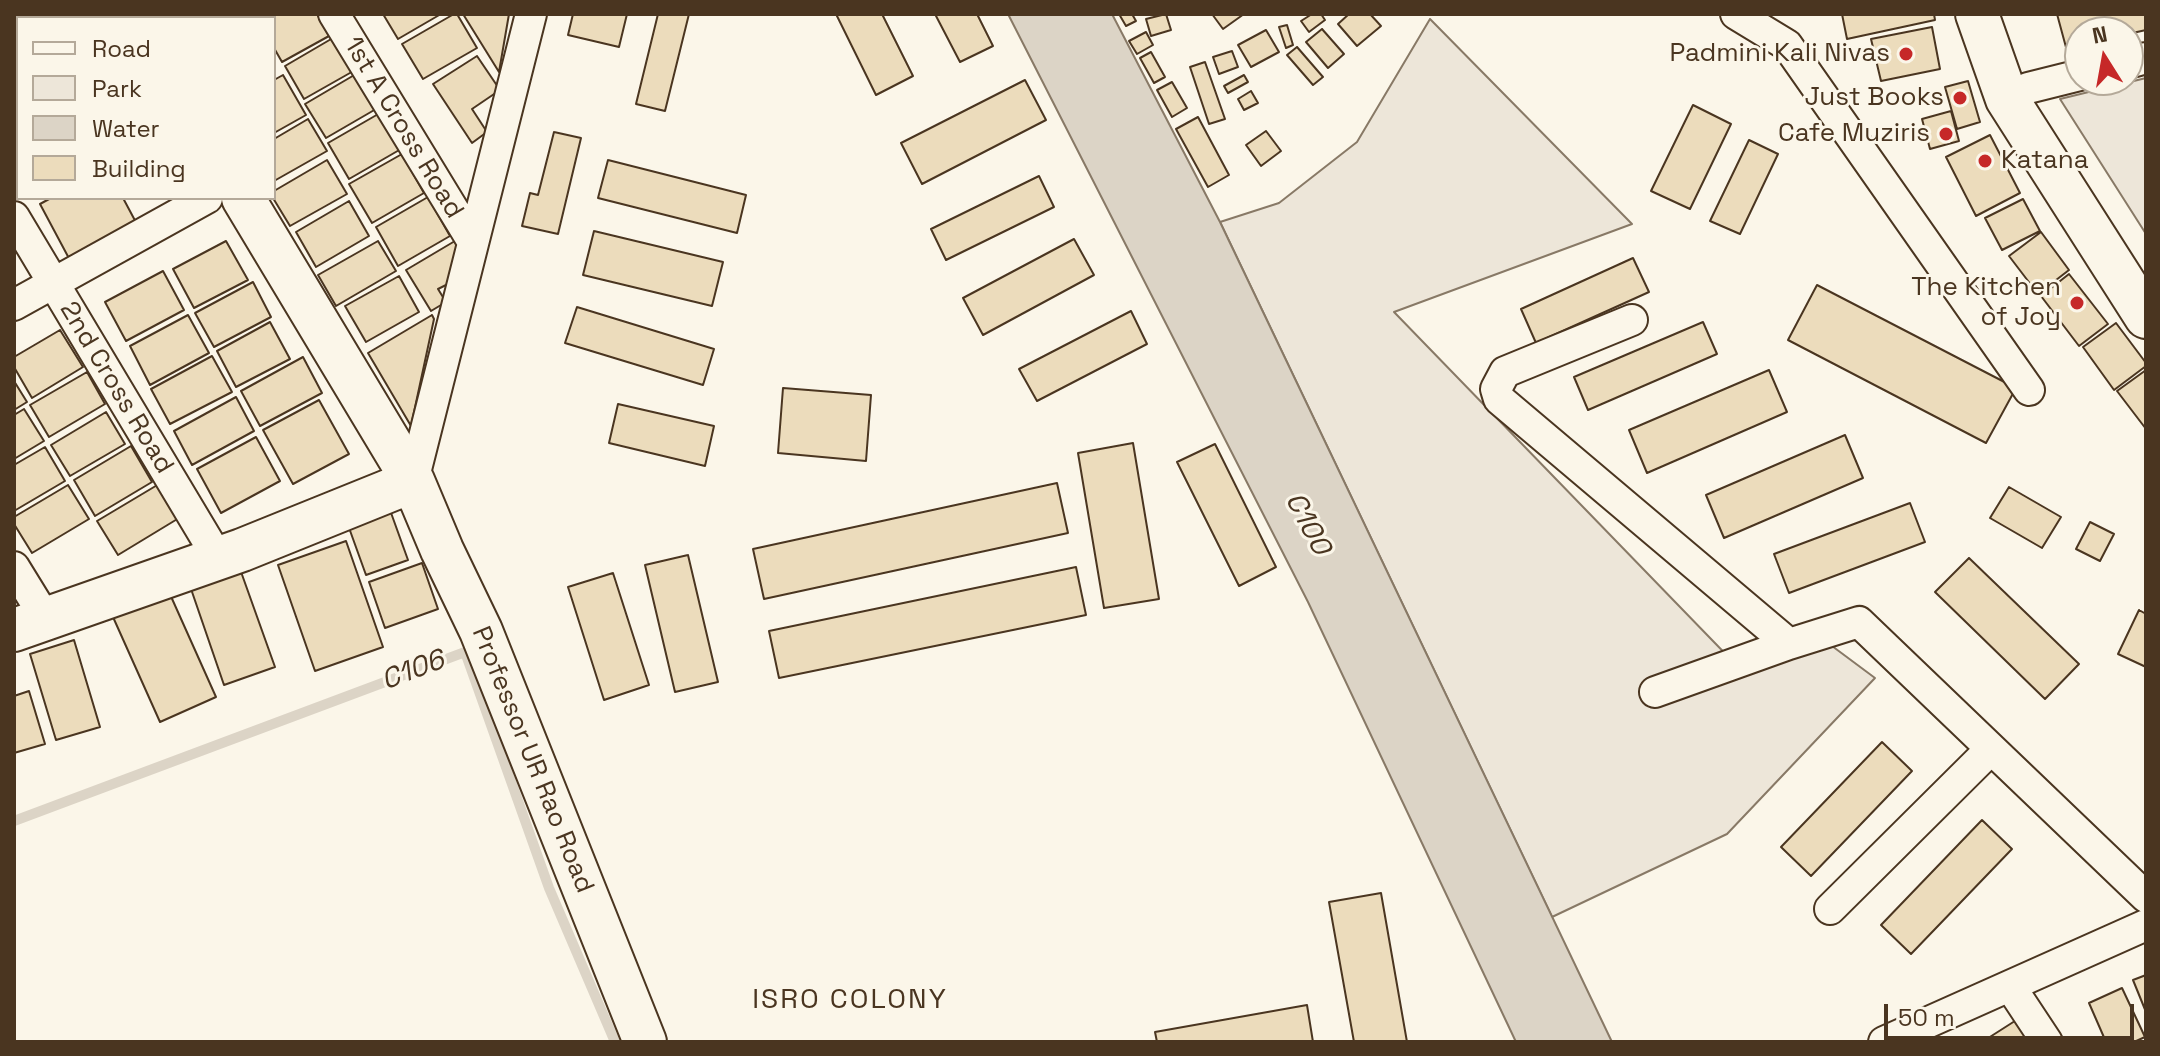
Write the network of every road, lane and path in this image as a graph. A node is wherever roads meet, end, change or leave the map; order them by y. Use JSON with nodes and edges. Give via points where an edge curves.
{"nodes":[{"id":1,"x":334,"y":14,"type":"edge"},
{"id":2,"x":531,"y":14,"type":"edge"},
{"id":3,"x":1736,"y":14,"type":"edge"},
{"id":4,"x":1780,"y":14,"type":"edge"},
{"id":5,"x":1977,"y":14,"type":"edge"},
{"id":6,"x":2001,"y":14,"type":"edge"},
{"id":7,"x":1787,"y":45,"type":"junction"},
{"id":8,"x":2064,"y":79,"type":"edge"},
{"id":9,"x":2028,"y":88,"type":"junction"},
{"id":10,"x":203,"y":200,"type":"edge"},
{"id":11,"x":244,"y":200,"type":"edge"},
{"id":12,"x":14,"y":217,"type":"edge"},
{"id":13,"x":473,"y":242,"type":"junction"},
{"id":14,"x":2146,"y":275,"type":"edge"},
{"id":15,"x":53,"y":283,"type":"junction"},
{"id":16,"x":14,"y":305,"type":"edge"},
{"id":17,"x":2146,"y":317,"type":"edge"},
{"id":18,"x":1632,"y":320,"type":"dead end"},
{"id":19,"x":2029,"y":390,"type":"dead end"},
{"id":20,"x":413,"y":481,"type":"junction"},
{"id":21,"x":218,"y":558,"type":"junction"},
{"id":22,"x":14,"y":567,"type":"edge"},
{"id":23,"x":30,"y":624,"type":"edge"},
{"id":24,"x":1789,"y":644,"type":"junction"},
{"id":25,"x":1655,"y":692,"type":"dead end"},
{"id":26,"x":1991,"y":749,"type":"junction"},
{"id":27,"x":2146,"y":897,"type":"edge"},
{"id":28,"x":1830,"y":909,"type":"dead end"},
{"id":29,"x":2146,"y":925,"type":"edge"},
{"id":30,"x":2010,"y":986,"type":"junction"},
{"id":31,"x":645,"y":1042,"type":"edge"},
{"id":32,"x":1884,"y":1042,"type":"edge"},
{"id":33,"x":2047,"y":1042,"type":"edge"}],
"edges":[{"from":1,"to":13,"type":"street","name":"1st A Cross Road"},
{"from":2,"to":13,"type":"street"},
{"from":3,"to":7,"type":"street"},
{"from":4,"to":7,"type":"street"},
{"from":5,"to":17,"type":"street","via":[[2007,99]]},
{"from":6,"to":9,"type":"street"},
{"from":7,"to":19,"type":"street"},
{"from":8,"to":9,"type":"street"},
{"from":9,"to":14,"type":"street"},
{"from":10,"to":15,"type":"street"},
{"from":11,"to":20,"type":"street","name":"Professor UR Rao Road"},
{"from":12,"to":15,"type":"street","name":"2nd Cross Road"},
{"from":13,"to":20,"type":"street"},
{"from":15,"to":16,"type":"street"},
{"from":15,"to":21,"type":"street","name":"2nd Cross Road"},
{"from":18,"to":24,"type":"street","via":[[1505,372],[1496,389],[1499,399]]},
{"from":20,"to":21,"type":"street"},
{"from":20,"to":31,"type":"street","name":"Professor UR Rao Road","via":[[481,631]]},
{"from":21,"to":23,"type":"street"},
{"from":22,"to":23,"type":"street"},
{"from":24,"to":25,"type":"street"},
{"from":24,"to":26,"type":"street","via":[[1859,622]]},
{"from":26,"to":27,"type":"street"},
{"from":26,"to":28,"type":"street"},
{"from":29,"to":30,"type":"street"},
{"from":30,"to":32,"type":"street"},
{"from":30,"to":33,"type":"street"}]}
